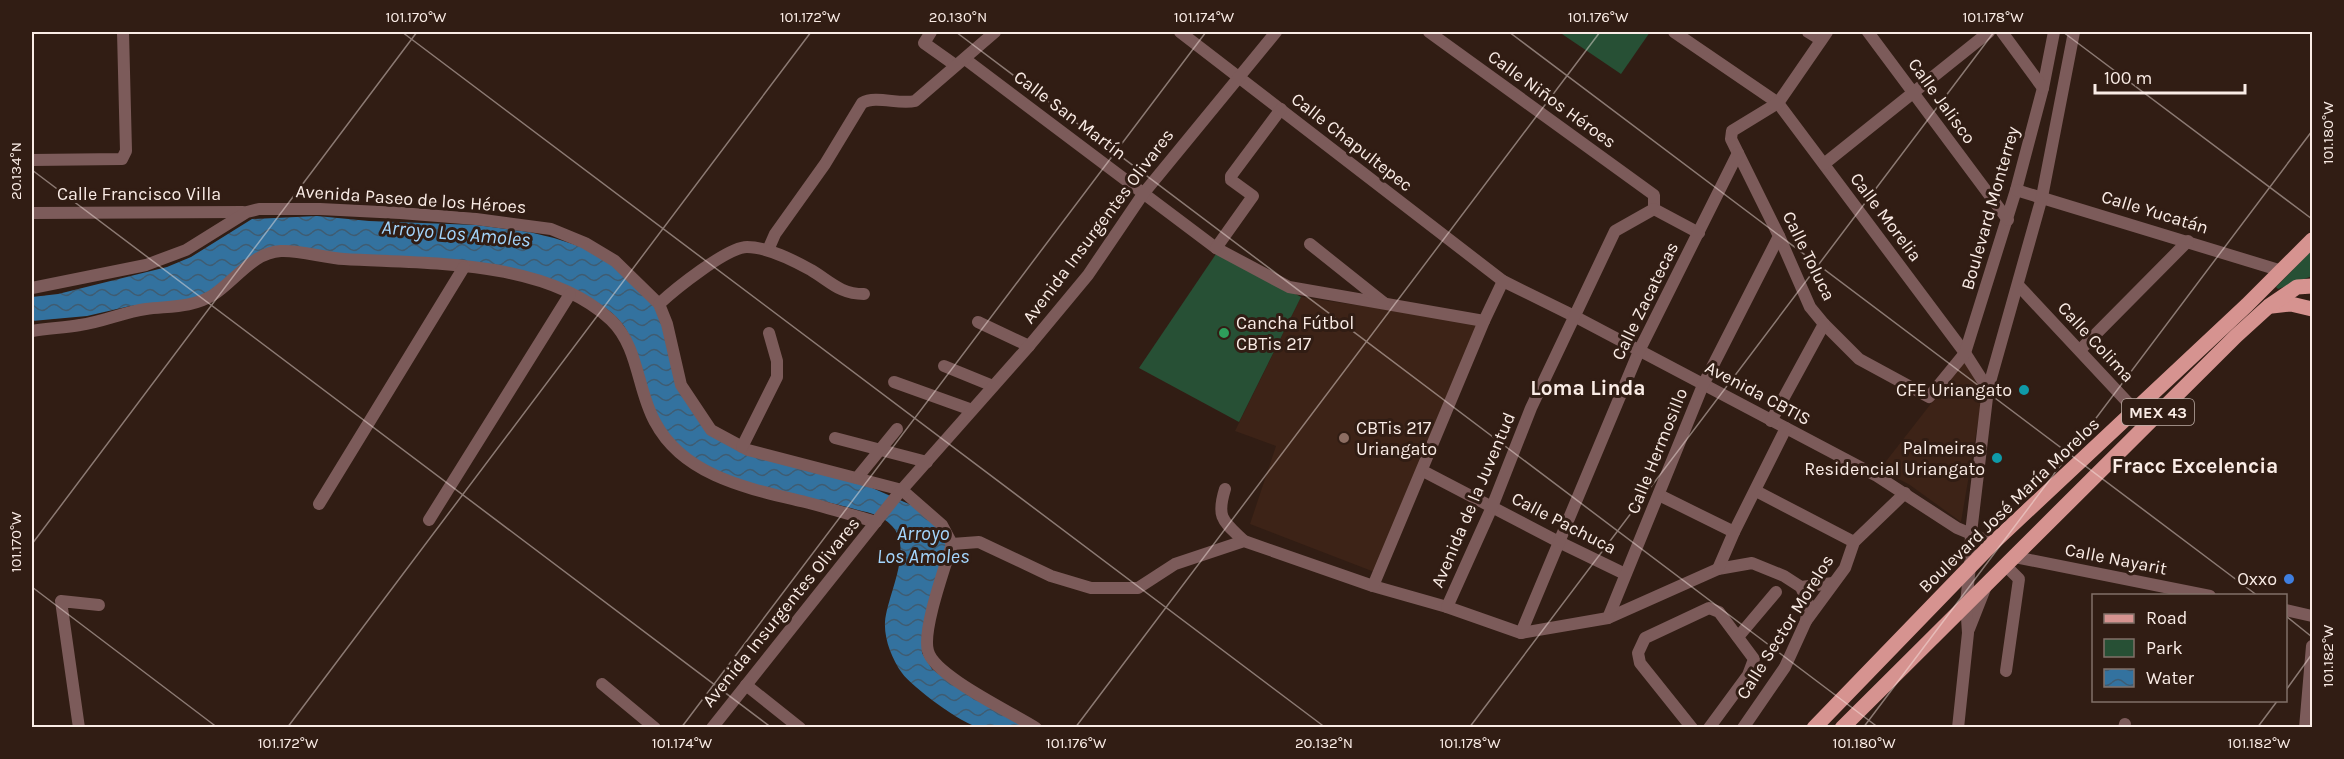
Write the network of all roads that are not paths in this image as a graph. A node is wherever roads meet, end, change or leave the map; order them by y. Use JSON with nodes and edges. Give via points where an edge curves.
{"nodes":[{"id":1,"x":123,"y":32,"type":"edge"},
{"id":2,"x":931,"y":32,"type":"edge"},
{"id":3,"x":995,"y":32,"type":"edge"},
{"id":4,"x":1180,"y":32,"type":"edge"},
{"id":5,"x":1276,"y":32,"type":"edge"},
{"id":6,"x":1429,"y":32,"type":"edge"},
{"id":7,"x":1674,"y":32,"type":"edge"},
{"id":8,"x":1808,"y":32,"type":"edge"},
{"id":9,"x":1868,"y":32,"type":"edge"},
{"id":10,"x":1989,"y":32,"type":"edge"},
{"id":11,"x":2002,"y":32,"type":"edge"},
{"id":12,"x":2054,"y":32,"type":"edge"},
{"id":13,"x":2074,"y":32,"type":"edge"},
{"id":14,"x":1824,"y":36,"type":"edge"},
{"id":15,"x":960,"y":62,"type":"junction"},
{"id":16,"x":1238,"y":77,"type":"junction"},
{"id":17,"x":2043,"y":88,"type":"junction"},
{"id":18,"x":1913,"y":92,"type":"junction"},
{"id":19,"x":1778,"y":103,"type":"junction"},
{"id":20,"x":1281,"y":110,"type":"junction"},
{"id":21,"x":1738,"y":153,"type":"junction"},
{"id":22,"x":32,"y":160,"type":"edge"},
{"id":23,"x":1824,"y":164,"type":"junction"},
{"id":24,"x":2016,"y":190,"type":"junction"},
{"id":25,"x":1143,"y":194,"type":"junction"},
{"id":26,"x":2042,"y":197,"type":"junction"},
{"id":27,"x":1654,"y":208,"type":"junction"},
{"id":28,"x":246,"y":212,"type":"junction"},
{"id":29,"x":32,"y":213,"type":"edge"},
{"id":30,"x":2008,"y":220,"type":"junction"},
{"id":31,"x":1699,"y":233,"type":"junction"},
{"id":32,"x":1779,"y":236,"type":"junction"},
{"id":33,"x":2313,"y":240,"type":"edge"},
{"id":34,"x":2188,"y":241,"type":"junction"},
{"id":35,"x":1310,"y":244,"type":"dead end"},
{"id":36,"x":1216,"y":248,"type":"junction"},
{"id":37,"x":768,"y":250,"type":"junction"},
{"id":38,"x":464,"y":267,"type":"junction"},
{"id":39,"x":2282,"y":271,"type":"junction"},
{"id":40,"x":1503,"y":281,"type":"junction"},
{"id":41,"x":2018,"y":285,"type":"junction"},
{"id":42,"x":2313,"y":286,"type":"edge"},
{"id":43,"x":32,"y":288,"type":"edge"},
{"id":44,"x":570,"y":294,"type":"junction"},
{"id":45,"x":864,"y":294,"type":"dead end"},
{"id":46,"x":1385,"y":303,"type":"junction"},
{"id":47,"x":659,"y":304,"type":"junction"},
{"id":48,"x":2269,"y":306,"type":"junction"},
{"id":49,"x":2313,"y":309,"type":"edge"},
{"id":50,"x":1574,"y":316,"type":"junction"},
{"id":51,"x":1484,"y":321,"type":"junction"},
{"id":52,"x":978,"y":322,"type":"dead end"},
{"id":53,"x":1824,"y":324,"type":"junction"},
{"id":54,"x":32,"y":331,"type":"edge"},
{"id":55,"x":769,"y":333,"type":"dead end"},
{"id":56,"x":1029,"y":346,"type":"junction"},
{"id":57,"x":2080,"y":350,"type":"junction"},
{"id":58,"x":1639,"y":351,"type":"junction"},
{"id":59,"x":1965,"y":353,"type":"junction"},
{"id":60,"x":1995,"y":364,"type":"junction"},
{"id":61,"x":944,"y":366,"type":"dead end"},
{"id":62,"x":1974,"y":368,"type":"junction"},
{"id":63,"x":894,"y":381,"type":"dead end"},
{"id":64,"x":1703,"y":385,"type":"junction"},
{"id":65,"x":993,"y":386,"type":"junction"},
{"id":66,"x":1988,"y":389,"type":"junction"},
{"id":67,"x":972,"y":410,"type":"junction"},
{"id":68,"x":2135,"y":410,"type":"junction"},
{"id":69,"x":1771,"y":421,"type":"junction"},
{"id":70,"x":2147,"y":423,"type":"junction"},
{"id":71,"x":1786,"y":428,"type":"junction"},
{"id":72,"x":897,"y":429,"type":"dead end"},
{"id":73,"x":836,"y":438,"type":"dead end"},
{"id":74,"x":742,"y":447,"type":"junction"},
{"id":75,"x":880,"y":450,"type":"junction"},
{"id":76,"x":927,"y":462,"type":"junction"},
{"id":77,"x":1422,"y":471,"type":"junction"},
{"id":78,"x":857,"y":478,"type":"junction"},
{"id":79,"x":1225,"y":489,"type":"dead end"},
{"id":80,"x":1756,"y":491,"type":"junction"},
{"id":81,"x":900,"y":492,"type":"junction"},
{"id":82,"x":1905,"y":494,"type":"junction"},
{"id":83,"x":1659,"y":495,"type":"junction"},
{"id":84,"x":319,"y":504,"type":"dead end"},
{"id":85,"x":1492,"y":507,"type":"junction"},
{"id":86,"x":429,"y":520,"type":"dead end"},
{"id":87,"x":877,"y":520,"type":"junction"},
{"id":88,"x":1734,"y":532,"type":"junction"},
{"id":89,"x":1971,"y":533,"type":"junction"},
{"id":90,"x":1244,"y":541,"type":"junction"},
{"id":91,"x":1559,"y":542,"type":"junction"},
{"id":92,"x":1854,"y":542,"type":"junction"},
{"id":93,"x":1993,"y":543,"type":"junction"},
{"id":94,"x":952,"y":544,"type":"junction"},
{"id":95,"x":2010,"y":562,"type":"junction"},
{"id":96,"x":1970,"y":566,"type":"junction"},
{"id":97,"x":1718,"y":569,"type":"junction"},
{"id":98,"x":1626,"y":574,"type":"junction"},
{"id":99,"x":1833,"y":583,"type":"junction"},
{"id":100,"x":1988,"y":584,"type":"junction"},
{"id":101,"x":1373,"y":586,"type":"junction"},
{"id":102,"x":1801,"y":587,"type":"junction"},
{"id":103,"x":1776,"y":592,"type":"dead end"},
{"id":104,"x":2198,"y":594,"type":"edge"},
{"id":105,"x":1965,"y":603,"type":"junction"},
{"id":106,"x":99,"y":605,"type":"dead end"},
{"id":107,"x":1447,"y":607,"type":"junction"},
{"id":108,"x":2287,"y":610,"type":"edge"},
{"id":109,"x":2313,"y":616,"type":"edge"},
{"id":110,"x":1608,"y":618,"type":"junction"},
{"id":111,"x":1806,"y":621,"type":"junction"},
{"id":112,"x":1521,"y":633,"type":"junction"},
{"id":113,"x":1968,"y":633,"type":"junction"},
{"id":114,"x":1738,"y":637,"type":"junction"},
{"id":115,"x":2313,"y":646,"type":"edge"},
{"id":116,"x":2312,"y":664,"type":"edge"},
{"id":117,"x":2006,"y":671,"type":"dead end"},
{"id":118,"x":602,"y":684,"type":"dead end"},
{"id":119,"x":746,"y":685,"type":"junction"},
{"id":120,"x":79,"y":728,"type":"edge"},
{"id":121,"x":655,"y":728,"type":"edge"},
{"id":122,"x":712,"y":728,"type":"edge"},
{"id":123,"x":800,"y":728,"type":"edge"},
{"id":124,"x":1036,"y":728,"type":"edge"},
{"id":125,"x":1692,"y":728,"type":"edge"},
{"id":126,"x":1709,"y":728,"type":"edge"},
{"id":127,"x":1743,"y":728,"type":"edge"},
{"id":128,"x":1814,"y":728,"type":"edge"},
{"id":129,"x":1842,"y":728,"type":"edge"},
{"id":130,"x":1958,"y":728,"type":"edge"},
{"id":131,"x":2306,"y":728,"type":"edge"}],
"edges":[{"from":1,"to":22,"type":"street","via":[[126,151],[122,159]]},
{"from":2,"to":15,"type":"street","name":"Calle San Martín","via":[[924,43]]},
{"from":3,"to":15,"type":"street"},
{"from":4,"to":16,"type":"street","name":"Calle Chapultepec"},
{"from":5,"to":16,"type":"street","name":"Avenida Insurgentes Olivares"},
{"from":6,"to":27,"type":"street","name":"Calle Niños Héroes","via":[[1654,195]]},
{"from":7,"to":19,"type":"street","name":"Calle Morelia"},
{"from":8,"to":14,"type":"street"},
{"from":9,"to":18,"type":"street","name":"Calle Jalisco"},
{"from":10,"to":18,"type":"street"},
{"from":11,"to":17,"type":"street"},
{"from":12,"to":17,"type":"street","name":"Boulevard Monterrey"},
{"from":13,"to":26,"type":"street"},
{"from":14,"to":19,"type":"street"},
{"from":15,"to":25,"type":"street","name":"Calle San Martín"},
{"from":15,"to":37,"type":"street","via":[[915,101],[862,103]]},
{"from":16,"to":20,"type":"street","name":"Calle Chapultepec"},
{"from":16,"to":25,"type":"street","name":"Avenida Insurgentes Olivares"},
{"from":17,"to":24,"type":"street","name":"Boulevard Monterrey"},
{"from":18,"to":23,"type":"street"},
{"from":18,"to":30,"type":"street","name":"Calle Jalisco"},
{"from":19,"to":21,"type":"street","name":"Calle Toluca","via":[[1732,131],[1731,139]]},
{"from":19,"to":23,"type":"street","name":"Calle Morelia"},
{"from":20,"to":36,"type":"street","via":[[1231,176],[1253,196]]},
{"from":20,"to":40,"type":"street","name":"Calle Chapultepec"},
{"from":21,"to":31,"type":"street","name":"Calle Zacatecas"},
{"from":21,"to":32,"type":"street","name":"Calle Toluca"},
{"from":23,"to":59,"type":"street","name":"Calle Morelia"},
{"from":24,"to":26,"type":"street","name":"Calle Yucatán"},
{"from":24,"to":30,"type":"street","name":"Boulevard Monterrey"},
{"from":25,"to":36,"type":"street","name":"Calle San Martín"},
{"from":25,"to":56,"type":"street","name":"Avenida Insurgentes Olivares","via":[[1088,275]]},
{"from":26,"to":34,"type":"street","name":"Calle Yucatán"},
{"from":26,"to":41,"type":"street"},
{"from":27,"to":31,"type":"street"},
{"from":27,"to":50,"type":"street","name":"Avenida de la Juventud","via":[[1615,231]]},
{"from":28,"to":29,"type":"street","name":"Calle Francisco Villa"},
{"from":28,"to":43,"type":"street","name":"Avenida Paseo de los Héroes","via":[[186,250],[146,265]]},
{"from":28,"to":47,"type":"street","name":"Avenida Paseo de los Héroes","via":[[275,208],[400,213],[551,229],[615,261]]},
{"from":30,"to":59,"type":"street","name":"Boulevard Monterrey"},
{"from":31,"to":58,"type":"street","name":"Calle Zacatecas"},
{"from":32,"to":53,"type":"street","name":"Calle Toluca","via":[[1810,307]]},
{"from":32,"to":64,"type":"street","name":"Calle Hermosillo"},
{"from":33,"to":39,"type":"main road","name":"Boulevard José María Morelos","number":"MEX 43"},
{"from":34,"to":39,"type":"street","name":"Calle Yucatán"},
{"from":34,"to":57,"type":"street"},
{"from":35,"to":46,"type":"street"},
{"from":36,"to":46,"type":"street","name":"Calle San Martín","via":[[1289,287]]},
{"from":37,"to":45,"type":"street","via":[[809,269],[848,294]]},
{"from":37,"to":47,"type":"street","via":[[736,250],[679,285]]},
{"from":38,"to":44,"type":"street","via":[[518,275]]},
{"from":38,"to":54,"type":"street","via":[[282,251],[255,260],[213,295],[196,303]]},
{"from":38,"to":84,"type":"street"},
{"from":39,"to":68,"type":"main road","name":"Boulevard José María Morelos","number":"MEX 43"},
{"from":40,"to":50,"type":"street","name":"Avenida CBTIS"},
{"from":40,"to":51,"type":"street"},
{"from":41,"to":57,"type":"street","name":"Calle Colima"},
{"from":41,"to":60,"type":"street"},
{"from":42,"to":48,"type":"main road","name":"Boulevard José María Morelos","number":"MEX 43","via":[[2297,287]]},
{"from":44,"to":86,"type":"street"},
{"from":44,"to":87,"type":"street","via":[[620,330],[656,425],[684,456],[730,483]]},
{"from":46,"to":51,"type":"street","name":"Calle San Martín"},
{"from":47,"to":74,"type":"street","name":"Avenida Paseo de los Héroes","via":[[668,324],[681,385],[711,430]]},
{"from":48,"to":49,"type":"main road","via":[[2291,304]]},
{"from":48,"to":70,"type":"main road","name":"Boulevard José María Morelos","number":"MEX 43"},
{"from":50,"to":58,"type":"street","name":"Avenida CBTIS"},
{"from":50,"to":85,"type":"street","name":"Avenida de la Juventud","via":[[1531,408]]},
{"from":51,"to":77,"type":"street"},
{"from":52,"to":56,"type":"street"},
{"from":53,"to":59,"type":"street","name":"Calle Toluca","via":[[1858,359],[1929,397]]},
{"from":53,"to":69,"type":"street"},
{"from":55,"to":74,"type":"street","via":[[777,377]]},
{"from":56,"to":65,"type":"street","name":"Avenida Insurgentes Olivares"},
{"from":57,"to":68,"type":"street","name":"Calle Colima"},
{"from":58,"to":64,"type":"street","name":"Avenida CBTIS"},
{"from":58,"to":91,"type":"street","name":"Calle Zacatecas"},
{"from":59,"to":62,"type":"street"},
{"from":60,"to":62,"type":"street","via":[[1988,370]]},
{"from":60,"to":66,"type":"street"},
{"from":61,"to":65,"type":"street"},
{"from":62,"to":66,"type":"street"},
{"from":63,"to":67,"type":"street"},
{"from":64,"to":69,"type":"street","name":"Avenida CBTIS"},
{"from":64,"to":83,"type":"street","name":"Calle Hermosillo"},
{"from":65,"to":67,"type":"street","name":"Avenida Insurgentes Olivares"},
{"from":66,"to":89,"type":"street"},
{"from":67,"to":76,"type":"street","name":"Avenida Insurgentes Olivares"},
{"from":68,"to":70,"type":"street","name":"Calle Colima"},
{"from":68,"to":93,"type":"main road","name":"Boulevard José María Morelos","number":"MEX 43"},
{"from":69,"to":71,"type":"street","name":"Avenida CBTIS"},
{"from":70,"to":95,"type":"main road","name":"Boulevard José María Morelos","number":"MEX 43"},
{"from":71,"to":80,"type":"street"},
{"from":71,"to":82,"type":"street","name":"Avenida CBTIS"},
{"from":72,"to":75,"type":"street"},
{"from":73,"to":75,"type":"street"},
{"from":74,"to":78,"type":"street","name":"Avenida Paseo de los Héroes"},
{"from":75,"to":76,"type":"street"},
{"from":75,"to":78,"type":"street"},
{"from":76,"to":81,"type":"street","name":"Avenida Insurgentes Olivares"},
{"from":77,"to":85,"type":"street","name":"Calle Pachuca"},
{"from":77,"to":101,"type":"street"},
{"from":78,"to":81,"type":"street","name":"Avenida Paseo de los Héroes"},
{"from":79,"to":90,"type":"street","via":[[1220,517]]},
{"from":80,"to":88,"type":"street"},
{"from":80,"to":92,"type":"street"},
{"from":81,"to":87,"type":"street","name":"Avenida Insurgentes Olivares"},
{"from":81,"to":94,"type":"street","name":"Avenida Paseo de los Héroes","via":[[942,525]]},
{"from":82,"to":89,"type":"street","name":"Avenida CBTIS"},
{"from":82,"to":92,"type":"street","name":"Calle Sector Morelos"},
{"from":83,"to":88,"type":"street"},
{"from":83,"to":98,"type":"street","name":"Calle Hermosillo"},
{"from":85,"to":91,"type":"street","name":"Calle Pachuca"},
{"from":85,"to":107,"type":"street","name":"Avenida de la Juventud"},
{"from":87,"to":119,"type":"street","name":"Avenida Insurgentes Olivares"},
{"from":88,"to":97,"type":"street"},
{"from":89,"to":93,"type":"street","name":"Avenida CBTIS"},
{"from":89,"to":96,"type":"street"},
{"from":90,"to":94,"type":"street","via":[[1175,564],[1138,588],[1091,588],[1051,576],[979,542]]},
{"from":90,"to":101,"type":"street"},
{"from":91,"to":98,"type":"street","name":"Calle Pachuca"},
{"from":91,"to":112,"type":"street","name":"Calle Zacatecas"},
{"from":92,"to":99,"type":"street","name":"Calle Sector Morelos","via":[[1845,568]]},
{"from":93,"to":95,"type":"main road","via":[[2004,543],[2012,549]]},
{"from":93,"to":96,"type":"main road","name":"Boulevard José María Morelos","number":"MEX 43"},
{"from":94,"to":124,"type":"street","via":[[929,622],[928,652],[954,680]]},
{"from":95,"to":100,"type":"main road","name":"Boulevard José María Morelos","number":"MEX 43"},
{"from":95,"to":104,"type":"street","name":"Calle Nayarit"},
{"from":95,"to":117,"type":"street","via":[[2019,579]]},
{"from":96,"to":100,"type":"main road"},
{"from":96,"to":105,"type":"street"},
{"from":96,"to":128,"type":"main road","name":"Boulevard José María Morelos","number":"MEX 43"},
{"from":97,"to":102,"type":"street","via":[[1752,563]]},
{"from":97,"to":110,"type":"street"},
{"from":98,"to":110,"type":"street","name":"Calle Hermosillo"},
{"from":99,"to":102,"type":"street"},
{"from":99,"to":111,"type":"street","name":"Calle Sector Morelos"},
{"from":100,"to":105,"type":"main road","name":"Boulevard José María Morelos","number":"MEX 43"},
{"from":100,"to":113,"type":"street"},
{"from":101,"to":107,"type":"street"},
{"from":102,"to":111,"type":"street","via":[[1808,603]]},
{"from":103,"to":114,"type":"street"},
{"from":105,"to":113,"type":"street"},
{"from":105,"to":129,"type":"main road","name":"Boulevard José María Morelos","number":"MEX 43"},
{"from":106,"to":120,"type":"street","via":[[61,602]]},
{"from":107,"to":112,"type":"street"},
{"from":108,"to":109,"type":"street"},
{"from":110,"to":112,"type":"street"},
{"from":111,"to":127,"type":"street","name":"Calle Sector Morelos","via":[[1785,668]]},
{"from":113,"to":130,"type":"street"},
{"from":114,"to":125,"type":"street","via":[[1719,612],[1709,608],[1645,638],[1638,652],[1640,663]]},
{"from":114,"to":126,"type":"street","via":[[1754,659],[1748,675]]},
{"from":115,"to":116,"type":"street"},
{"from":116,"to":131,"type":"street"},
{"from":118,"to":121,"type":"street"},
{"from":119,"to":122,"type":"street","name":"Avenida Insurgentes Olivares"},
{"from":119,"to":123,"type":"street"}]}
